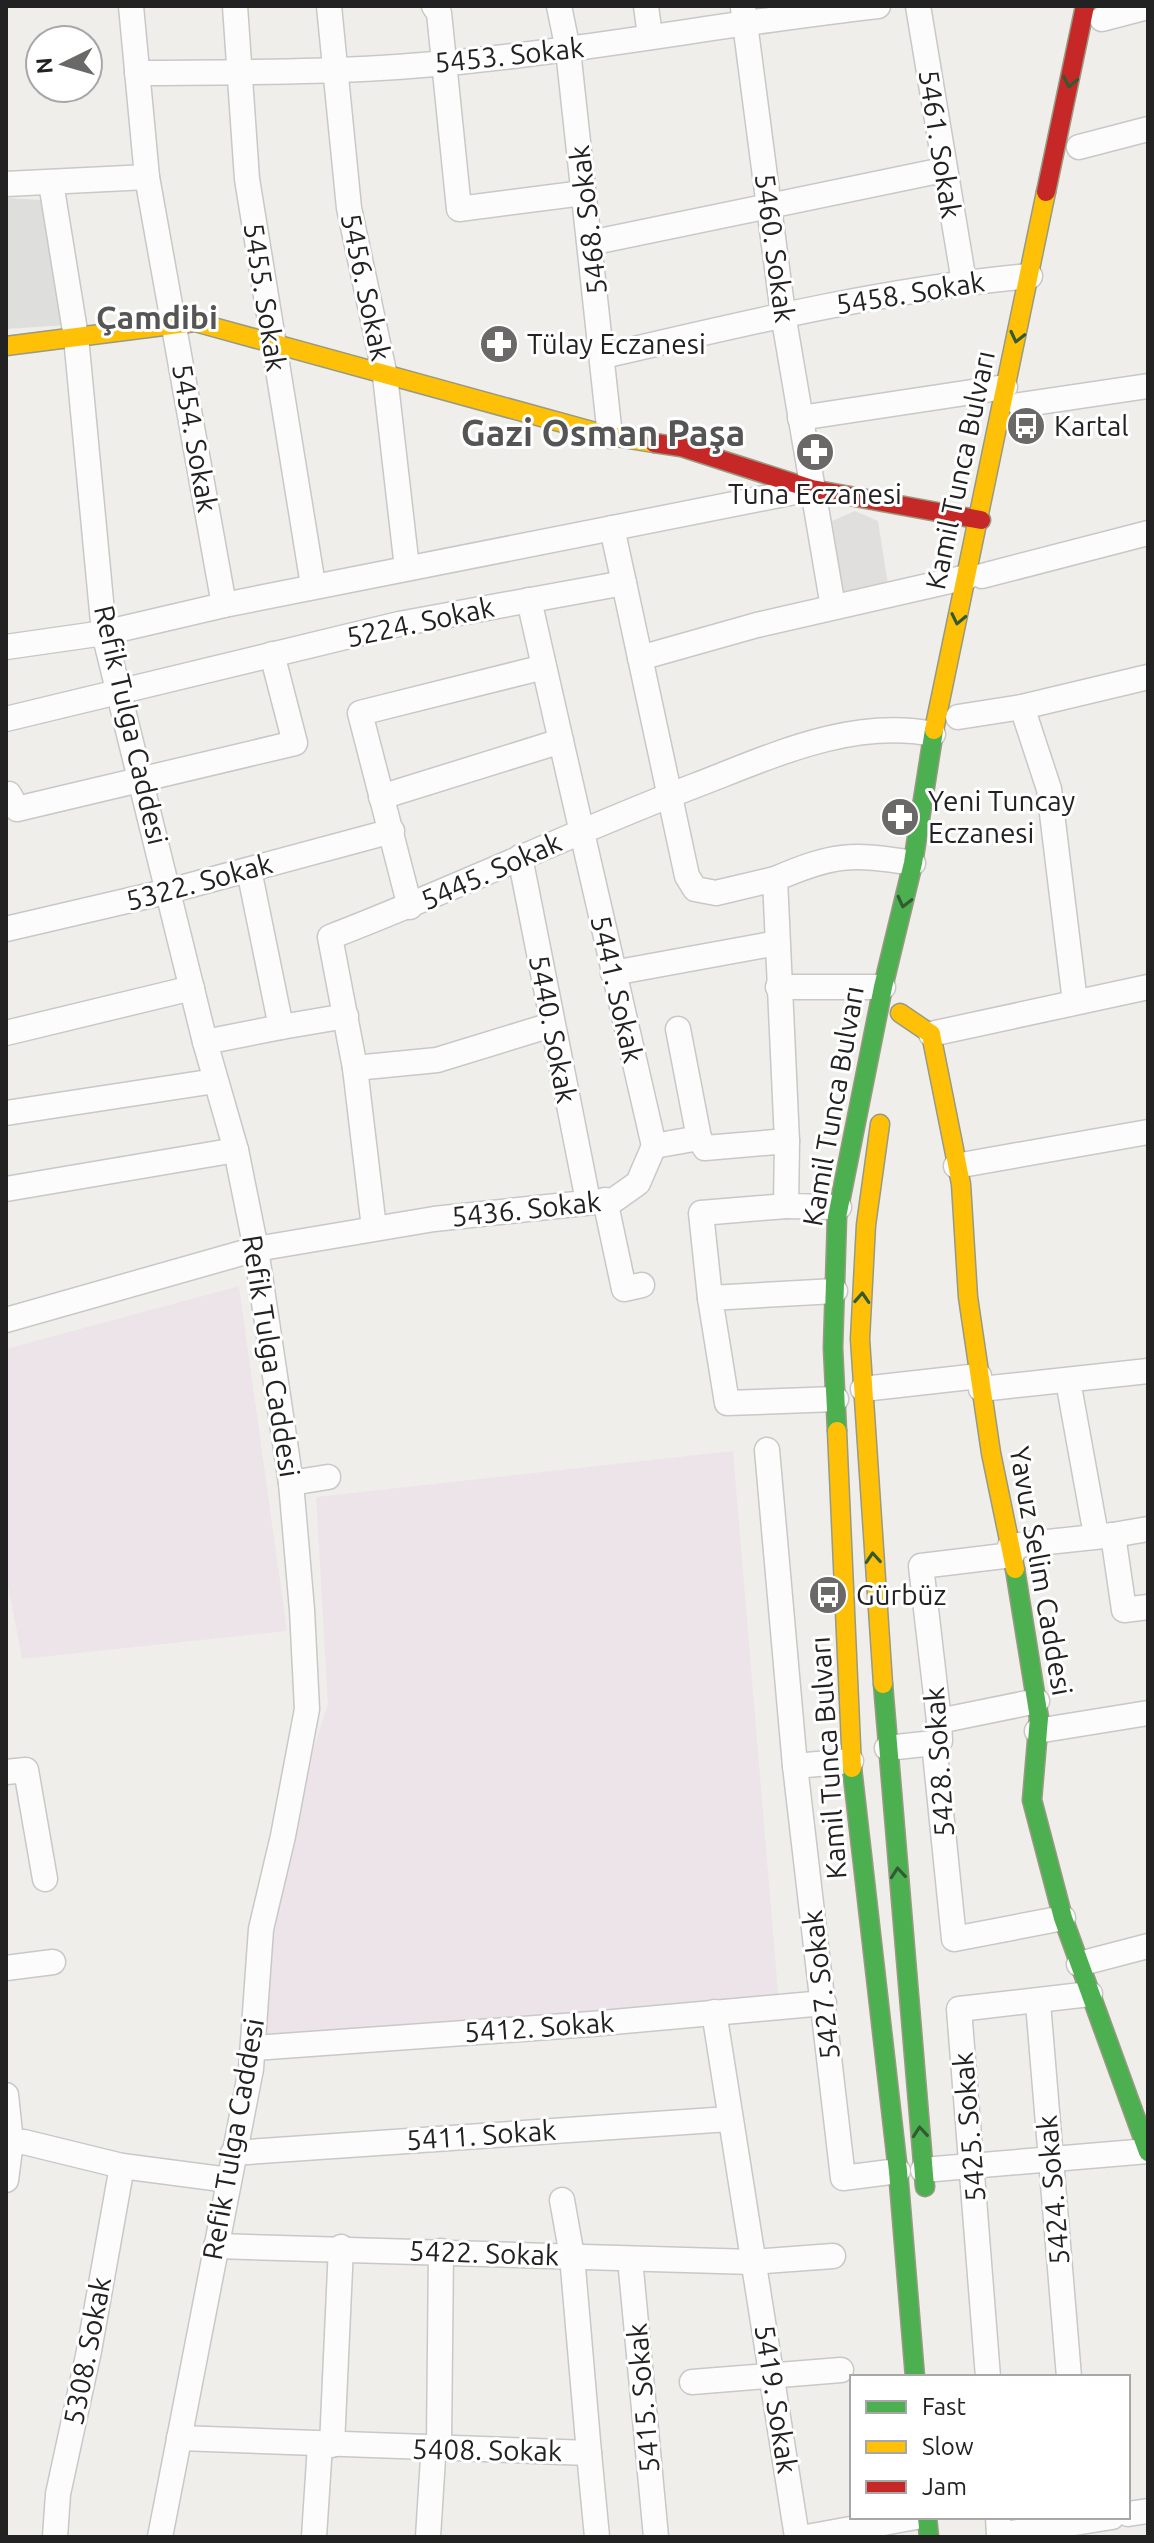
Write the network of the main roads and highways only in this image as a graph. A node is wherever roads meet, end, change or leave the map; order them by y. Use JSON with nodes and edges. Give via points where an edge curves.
{"nodes":[{"id":1,"x":1098,"y":16,"type":"edge"},
{"id":2,"x":1034,"y":344,"type":"dead end"},
{"id":3,"x":6,"y":346,"type":"edge"},
{"id":4,"x":1013,"y":396,"type":"junction"},
{"id":5,"x":981,"y":520,"type":"junction"},
{"id":6,"x":974,"y":576,"type":"junction"},
{"id":7,"x":954,"y":714,"type":"junction"},
{"id":8,"x":949,"y":761,"type":"dead end"},
{"id":9,"x":911,"y":953,"type":"dead end"},
{"id":10,"x":895,"y":1006,"type":"junction"},
{"id":11,"x":882,"y":1103,"type":"dead end"},
{"id":12,"x":1148,"y":2152,"type":"edge"},
{"id":13,"x":926,"y":2202,"type":"dead end"},
{"id":14,"x":915,"y":2375,"type":"edge"}],
"edges":[{"from":1,"to":4,"type":"main road","name":"Kamil Tunca Bulvarı","one_way":true,"via":[[1030,276]]},
{"from":2,"to":4,"type":"main road","name":"Kamil Tunca Bulvarı"},
{"from":3,"to":5,"type":"main road","via":[[195,322],[610,436],[681,447],[812,489]]},
{"from":4,"to":5,"type":"main road","name":"Kamil Tunca Bulvarı"},
{"from":4,"to":6,"type":"main road","name":"Kamil Tunca Bulvarı"},
{"from":5,"to":6,"type":"main road","name":"Kamil Tunca Bulvarı"},
{"from":6,"to":7,"type":"main road","name":"Kamil Tunca Bulvarı"},
{"from":6,"to":7,"type":"main road","name":"Kamil Tunca Bulvarı","one_way":true},
{"from":7,"to":10,"type":"main road","name":"Kamil Tunca Bulvarı","one_way":true,"via":[[913,863]]},
{"from":8,"to":9,"type":"main road"},
{"from":10,"to":12,"type":"main road","name":"Yavuz Selim Caddesi","via":[[931,1034],[961,1184],[980,1383],[1037,1701],[1032,1800],[1063,1918]]},
{"from":10,"to":14,"type":"main road","name":"Kamil Tunca Bulvarı","via":[[839,1207],[836,1399],[851,1761],[898,2171]]},
{"from":13,"to":11,"type":"main road","name":"Kamil Tunca Bulvarı","one_way":true,"via":[[887,1748],[860,1339],[866,1225]]}]}
